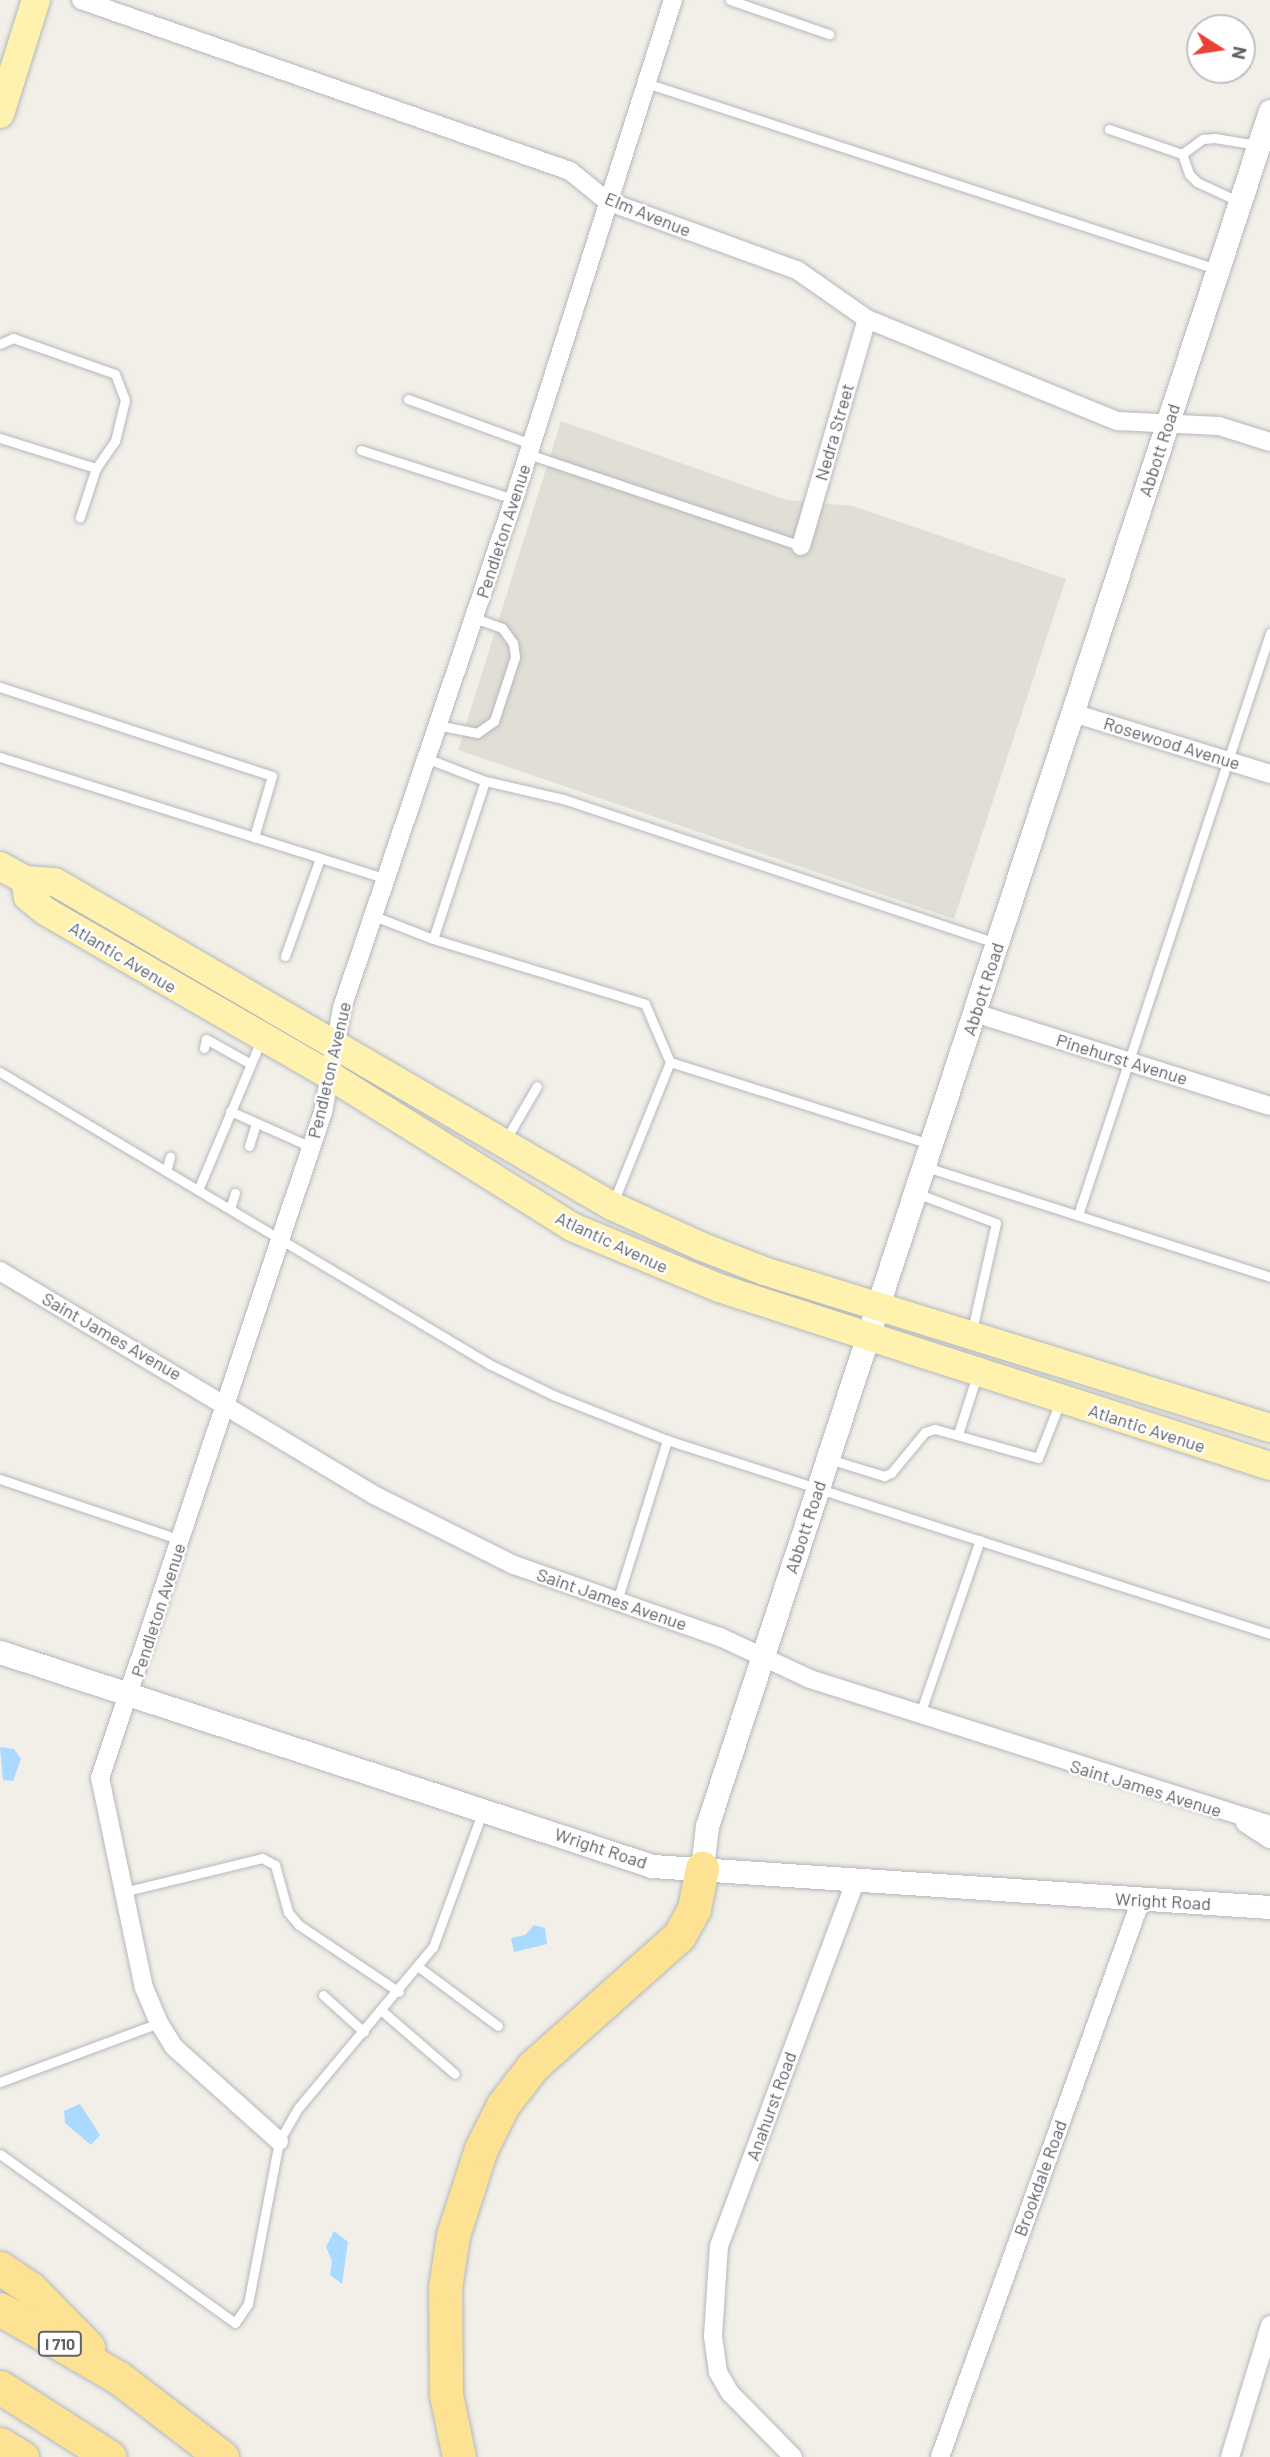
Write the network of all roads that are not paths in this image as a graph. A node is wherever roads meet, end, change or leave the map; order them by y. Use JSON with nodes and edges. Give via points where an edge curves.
{"nodes":[{"id":1,"x":36,"y":0,"type":"edge"},
{"id":2,"x":81,"y":0,"type":"edge"},
{"id":3,"x":673,"y":0,"type":"edge"},
{"id":4,"x":730,"y":0,"type":"edge"},
{"id":5,"x":829,"y":34,"type":"dead end"},
{"id":6,"x":646,"y":83,"type":"junction"},
{"id":7,"x":1270,"y":111,"type":"edge"},
{"id":8,"x":0,"y":114,"type":"edge"},
{"id":9,"x":1109,"y":129,"type":"dead end"},
{"id":10,"x":1259,"y":145,"type":"junction"},
{"id":11,"x":1182,"y":154,"type":"junction"},
{"id":12,"x":607,"y":201,"type":"junction"},
{"id":13,"x":1240,"y":202,"type":"junction"},
{"id":14,"x":1218,"y":270,"type":"junction"},
{"id":15,"x":867,"y":319,"type":"junction"},
{"id":16,"x":0,"y":344,"type":"edge"},
{"id":17,"x":408,"y":399,"type":"dead end"},
{"id":18,"x":1168,"y":422,"type":"junction"},
{"id":19,"x":0,"y":438,"type":"edge"},
{"id":20,"x":1270,"y":442,"type":"edge"},
{"id":21,"x":529,"y":449,"type":"junction"},
{"id":22,"x":361,"y":450,"type":"dead end"},
{"id":23,"x":96,"y":468,"type":"junction"},
{"id":24,"x":514,"y":499,"type":"junction"},
{"id":25,"x":80,"y":517,"type":"dead end"},
{"id":26,"x":801,"y":546,"type":"joint"},
{"id":27,"x":474,"y":618,"type":"junction"},
{"id":28,"x":1270,"y":633,"type":"edge"},
{"id":29,"x":0,"y":687,"type":"edge"},
{"id":30,"x":1073,"y":713,"type":"junction"},
{"id":31,"x":437,"y":725,"type":"junction"},
{"id":32,"x":0,"y":757,"type":"edge"},
{"id":33,"x":426,"y":758,"type":"junction"},
{"id":34,"x":1227,"y":760,"type":"junction"},
{"id":35,"x":1270,"y":774,"type":"edge"},
{"id":36,"x":485,"y":781,"type":"junction"},
{"id":37,"x":254,"y":837,"type":"junction"},
{"id":38,"x":320,"y":858,"type":"junction"},
{"id":39,"x":0,"y":866,"type":"edge"},
{"id":40,"x":386,"y":879,"type":"junction"},
{"id":41,"x":25,"y":880,"type":"junction"},
{"id":42,"x":374,"y":916,"type":"junction"},
{"id":43,"x":433,"y":939,"type":"junction"},
{"id":44,"x":998,"y":944,"type":"junction"},
{"id":45,"x":285,"y":956,"type":"dead end"},
{"id":46,"x":975,"y":1013,"type":"junction"},
{"id":47,"x":334,"y":1046,"type":"junction"},
{"id":48,"x":204,"y":1048,"type":"dead end"},
{"id":49,"x":256,"y":1051,"type":"junction"},
{"id":50,"x":1128,"y":1060,"type":"junction"},
{"id":51,"x":670,"y":1062,"type":"junction"},
{"id":52,"x":0,"y":1072,"type":"edge"},
{"id":53,"x":329,"y":1075,"type":"junction"},
{"id":54,"x":537,"y":1086,"type":"dead end"},
{"id":55,"x":1270,"y":1105,"type":"edge"},
{"id":56,"x":230,"y":1111,"type":"junction"},
{"id":57,"x":256,"y":1123,"type":"junction"},
{"id":58,"x":503,"y":1144,"type":"junction"},
{"id":59,"x":932,"y":1144,"type":"junction"},
{"id":60,"x":249,"y":1146,"type":"dead end"},
{"id":61,"x":311,"y":1147,"type":"junction"},
{"id":62,"x":170,"y":1157,"type":"dead end"},
{"id":63,"x":924,"y":1167,"type":"junction"},
{"id":64,"x":166,"y":1171,"type":"junction"},
{"id":65,"x":198,"y":1190,"type":"junction"},
{"id":66,"x":235,"y":1192,"type":"dead end"},
{"id":67,"x":916,"y":1193,"type":"junction"},
{"id":68,"x":612,"y":1206,"type":"junction"},
{"id":69,"x":230,"y":1209,"type":"junction"},
{"id":70,"x":1078,"y":1215,"type":"junction"},
{"id":71,"x":281,"y":1238,"type":"junction"},
{"id":72,"x":0,"y":1270,"type":"edge"},
{"id":73,"x":1270,"y":1277,"type":"edge"},
{"id":74,"x":878,"y":1307,"type":"junction"},
{"id":75,"x":971,"y":1335,"type":"junction"},
{"id":76,"x":869,"y":1336,"type":"junction"},
{"id":77,"x":977,"y":1374,"type":"junction"},
{"id":78,"x":1061,"y":1400,"type":"junction"},
{"id":79,"x":227,"y":1402,"type":"junction"},
{"id":80,"x":1270,"y":1428,"type":"edge"},
{"id":81,"x":958,"y":1434,"type":"junction"},
{"id":82,"x":667,"y":1440,"type":"junction"},
{"id":83,"x":828,"y":1458,"type":"junction"},
{"id":84,"x":1270,"y":1466,"type":"edge"},
{"id":85,"x":0,"y":1479,"type":"edge"},
{"id":86,"x":818,"y":1488,"type":"junction"},
{"id":87,"x":181,"y":1540,"type":"junction"},
{"id":88,"x":980,"y":1541,"type":"junction"},
{"id":89,"x":617,"y":1603,"type":"junction"},
{"id":90,"x":1270,"y":1634,"type":"edge"},
{"id":91,"x":0,"y":1652,"type":"edge"},
{"id":92,"x":762,"y":1659,"type":"junction"},
{"id":93,"x":130,"y":1694,"type":"junction"},
{"id":94,"x":919,"y":1717,"type":"junction"},
{"id":95,"x":483,"y":1810,"type":"junction"},
{"id":96,"x":1231,"y":1814,"type":"junction"},
{"id":97,"x":1270,"y":1825,"type":"edge"},
{"id":98,"x":1270,"y":1839,"type":"edge"},
{"id":99,"x":702,"y":1868,"type":"junction"},
{"id":100,"x":855,"y":1882,"type":"junction"},
{"id":101,"x":123,"y":1892,"type":"junction"},
{"id":102,"x":1141,"y":1900,"type":"junction"},
{"id":103,"x":1270,"y":1907,"type":"edge"},
{"id":104,"x":420,"y":1968,"type":"junction"},
{"id":105,"x":399,"y":1992,"type":"junction"},
{"id":106,"x":323,"y":1995,"type":"dead end"},
{"id":107,"x":382,"y":2011,"type":"junction"},
{"id":108,"x":159,"y":2023,"type":"junction"},
{"id":109,"x":498,"y":2026,"type":"dead end"},
{"id":110,"x":364,"y":2032,"type":"junction"},
{"id":111,"x":455,"y":2074,"type":"dead end"},
{"id":112,"x":0,"y":2082,"type":"edge"},
{"id":113,"x":279,"y":2141,"type":"junction"},
{"id":114,"x":0,"y":2154,"type":"edge"},
{"id":115,"x":0,"y":2268,"type":"edge"},
{"id":116,"x":0,"y":2309,"type":"edge"},
{"id":117,"x":1270,"y":2325,"type":"edge"},
{"id":118,"x":119,"y":2378,"type":"junction"},
{"id":119,"x":0,"y":2387,"type":"edge"},
{"id":120,"x":0,"y":2444,"type":"edge"},
{"id":121,"x":22,"y":2457,"type":"edge"},
{"id":122,"x":110,"y":2457,"type":"edge"},
{"id":123,"x":222,"y":2457,"type":"edge"},
{"id":124,"x":459,"y":2457,"type":"edge"},
{"id":125,"x":793,"y":2457,"type":"edge"},
{"id":126,"x":940,"y":2457,"type":"edge"},
{"id":127,"x":1230,"y":2457,"type":"edge"}],
"edges":[{"from":1,"to":8,"type":"main road"},
{"from":2,"to":12,"type":"street","name":"Elm Avenue","via":[[570,171]]},
{"from":3,"to":6,"type":"street","name":"Pendleton Avenue"},
{"from":4,"to":5,"type":"lane"},
{"from":6,"to":12,"type":"street","name":"Pendleton Avenue"},
{"from":6,"to":14,"type":"lane"},
{"from":7,"to":10,"type":"street","name":"Abbott Road"},
{"from":9,"to":11,"type":"lane"},
{"from":10,"to":11,"type":"lane","via":[[1203,139]]},
{"from":10,"to":13,"type":"street","name":"Abbott Road"},
{"from":11,"to":13,"type":"lane","via":[[1196,182]]},
{"from":12,"to":15,"type":"street","name":"Elm Avenue","via":[[797,270]]},
{"from":12,"to":21,"type":"street","name":"Pendleton Avenue"},
{"from":13,"to":14,"type":"street","name":"Abbott Road"},
{"from":14,"to":18,"type":"street","name":"Abbott Road"},
{"from":15,"to":18,"type":"street","name":"Elm Avenue","via":[[1117,421]]},
{"from":15,"to":26,"type":"street","name":"Nedra Street"},
{"from":16,"to":23,"type":"lane","via":[[13,338],[115,374],[125,400],[115,441]]},
{"from":17,"to":21,"type":"lane"},
{"from":18,"to":20,"type":"street","name":"Elm Avenue","via":[[1219,426]]},
{"from":18,"to":30,"type":"street","name":"Abbott Road"},
{"from":19,"to":23,"type":"lane"},
{"from":21,"to":24,"type":"street","name":"Pendleton Avenue"},
{"from":21,"to":26,"type":"lane"},
{"from":22,"to":24,"type":"lane"},
{"from":23,"to":25,"type":"lane"},
{"from":24,"to":27,"type":"street","name":"Pendleton Avenue"},
{"from":27,"to":31,"type":"street","name":"Pendleton Avenue"},
{"from":27,"to":31,"type":"lane","via":[[502,628],[513,643],[515,657],[494,721],[477,733]]},
{"from":28,"to":34,"type":"lane"},
{"from":29,"to":37,"type":"lane","via":[[272,776]]},
{"from":30,"to":34,"type":"street","name":"Rosewood Avenue"},
{"from":30,"to":44,"type":"street","name":"Abbott Road"},
{"from":31,"to":33,"type":"street","name":"Pendleton Avenue"},
{"from":32,"to":37,"type":"lane"},
{"from":33,"to":36,"type":"lane"},
{"from":33,"to":40,"type":"street","name":"Pendleton Avenue"},
{"from":34,"to":35,"type":"street","name":"Rosewood Avenue"},
{"from":34,"to":50,"type":"lane"},
{"from":36,"to":43,"type":"lane"},
{"from":36,"to":44,"type":"lane","via":[[564,799]]},
{"from":37,"to":38,"type":"lane"},
{"from":38,"to":40,"type":"lane"},
{"from":38,"to":45,"type":"lane"},
{"from":39,"to":41,"type":"main road","name":"Atlantic Avenue"},
{"from":40,"to":42,"type":"street","name":"Pendleton Avenue"},
{"from":41,"to":47,"type":"main road","name":"Atlantic Avenue","via":[[55,882]]},
{"from":41,"to":49,"type":"main road","name":"Atlantic Avenue","via":[[28,897],[45,911]]},
{"from":42,"to":43,"type":"lane"},
{"from":42,"to":47,"type":"street","name":"Pendleton Avenue"},
{"from":43,"to":51,"type":"lane","via":[[645,1004]]},
{"from":44,"to":46,"type":"street","name":"Abbott Road"},
{"from":46,"to":50,"type":"street","name":"Pinehurst Avenue"},
{"from":46,"to":59,"type":"street","name":"Abbott Road"},
{"from":47,"to":53,"type":"street","name":"Pendleton Avenue"},
{"from":47,"to":58,"type":"main road","name":"Atlantic Avenue"},
{"from":48,"to":49,"type":"lane","via":[[206,1039]]},
{"from":49,"to":53,"type":"main road","name":"Atlantic Avenue"},
{"from":49,"to":56,"type":"lane"},
{"from":50,"to":55,"type":"street","name":"Pinehurst Avenue"},
{"from":50,"to":70,"type":"lane"},
{"from":51,"to":59,"type":"lane"},
{"from":51,"to":68,"type":"lane"},
{"from":52,"to":64,"type":"lane"},
{"from":53,"to":61,"type":"street","name":"Pendleton Avenue"},
{"from":53,"to":76,"type":"main road","name":"Atlantic Avenue","via":[[572,1227],[661,1267]]},
{"from":54,"to":58,"type":"lane"},
{"from":56,"to":57,"type":"lane"},
{"from":56,"to":65,"type":"lane"},
{"from":57,"to":60,"type":"lane"},
{"from":57,"to":61,"type":"lane"},
{"from":58,"to":68,"type":"main road","name":"Atlantic Avenue"},
{"from":59,"to":63,"type":"street","name":"Abbott Road"},
{"from":61,"to":71,"type":"street","name":"Pendleton Avenue"},
{"from":62,"to":64,"type":"lane"},
{"from":63,"to":67,"type":"street","name":"Abbott Road"},
{"from":63,"to":70,"type":"lane"},
{"from":64,"to":65,"type":"lane"},
{"from":65,"to":69,"type":"lane"},
{"from":66,"to":69,"type":"lane"},
{"from":67,"to":74,"type":"street","name":"Abbott Road"},
{"from":67,"to":75,"type":"lane","via":[[996,1223]]},
{"from":68,"to":74,"type":"main road","name":"Atlantic Avenue","via":[[764,1272]]},
{"from":69,"to":71,"type":"lane"},
{"from":70,"to":73,"type":"lane"},
{"from":71,"to":79,"type":"street","name":"Pendleton Avenue"},
{"from":71,"to":82,"type":"lane","via":[[489,1364]]},
{"from":72,"to":79,"type":"street","name":"Saint James Avenue"},
{"from":74,"to":75,"type":"main road","name":"Atlantic Avenue"},
{"from":74,"to":76,"type":"street","name":"Abbott Road"},
{"from":75,"to":80,"type":"main road","name":"Atlantic Avenue"},
{"from":76,"to":77,"type":"main road","name":"Atlantic Avenue"},
{"from":76,"to":83,"type":"street","name":"Abbott Road"},
{"from":77,"to":78,"type":"main road","name":"Atlantic Avenue"},
{"from":77,"to":81,"type":"lane"},
{"from":78,"to":81,"type":"lane","via":[[1038,1458]]},
{"from":78,"to":84,"type":"main road","name":"Atlantic Avenue"},
{"from":79,"to":87,"type":"street","name":"Pendleton Avenue"},
{"from":79,"to":89,"type":"street","name":"Saint James Avenue","via":[[374,1495],[514,1565]]},
{"from":81,"to":83,"type":"lane","via":[[925,1432],[891,1474],[884,1476]]},
{"from":82,"to":86,"type":"lane"},
{"from":82,"to":89,"type":"lane"},
{"from":83,"to":86,"type":"street","name":"Abbott Road"},
{"from":85,"to":87,"type":"lane"},
{"from":86,"to":88,"type":"lane"},
{"from":86,"to":92,"type":"street","name":"Abbott Road"},
{"from":87,"to":93,"type":"street","name":"Pendleton Avenue"},
{"from":88,"to":90,"type":"lane"},
{"from":88,"to":94,"type":"lane"},
{"from":89,"to":92,"type":"street","name":"Saint James Avenue","via":[[720,1637]]},
{"from":91,"to":93,"type":"street","name":"Wright Road"},
{"from":92,"to":94,"type":"street","name":"Saint James Avenue"},
{"from":92,"to":99,"type":"street","name":"Abbott Road","via":[[707,1826]]},
{"from":93,"to":95,"type":"street","name":"Wright Road"},
{"from":93,"to":101,"type":"street","name":"Pendleton Avenue","via":[[100,1778]]},
{"from":94,"to":96,"type":"street","name":"Saint James Avenue"},
{"from":95,"to":99,"type":"street","name":"Wright Road","via":[[652,1866]]},
{"from":95,"to":104,"type":"lane","via":[[433,1947]]},
{"from":96,"to":97,"type":"street","name":"Saint James Avenue"},
{"from":96,"to":98,"type":"street"},
{"from":99,"to":100,"type":"street","name":"Wright Road"},
{"from":99,"to":124,"type":"highway","via":[[694,1909],[679,1936],[533,2066],[503,2105],[481,2149],[453,2235],[445,2288],[446,2394]]},
{"from":100,"to":102,"type":"street","name":"Wright Road"},
{"from":100,"to":125,"type":"street","name":"Anahurst Road","via":[[719,2246],[713,2336],[718,2372],[730,2393]]},
{"from":101,"to":105,"type":"lane","via":[[262,1858],[275,1865],[288,1912],[299,1925]]},
{"from":101,"to":108,"type":"street","name":"Pendleton Avenue","via":[[144,1988]]},
{"from":102,"to":103,"type":"street","name":"Wright Road"},
{"from":102,"to":126,"type":"street","name":"Brookdale Road"},
{"from":104,"to":105,"type":"lane"},
{"from":104,"to":109,"type":"lane"},
{"from":105,"to":107,"type":"lane"},
{"from":106,"to":110,"type":"lane"},
{"from":107,"to":110,"type":"lane"},
{"from":107,"to":111,"type":"lane"},
{"from":108,"to":112,"type":"lane"},
{"from":108,"to":113,"type":"street","name":"Pendleton Avenue","via":[[174,2047]]},
{"from":110,"to":113,"type":"lane","via":[[299,2107]]},
{"from":113,"to":114,"type":"lane","via":[[248,2304],[235,2323]]},
{"from":115,"to":118,"type":"highway","via":[[30,2288]]},
{"from":116,"to":118,"type":"highway","number":"I 710"},
{"from":117,"to":127,"type":"street"},
{"from":118,"to":123,"type":"highway","number":"I 710"},
{"from":119,"to":122,"type":"highway","via":[[46,2412]]},
{"from":120,"to":121,"type":"highway"}]}
